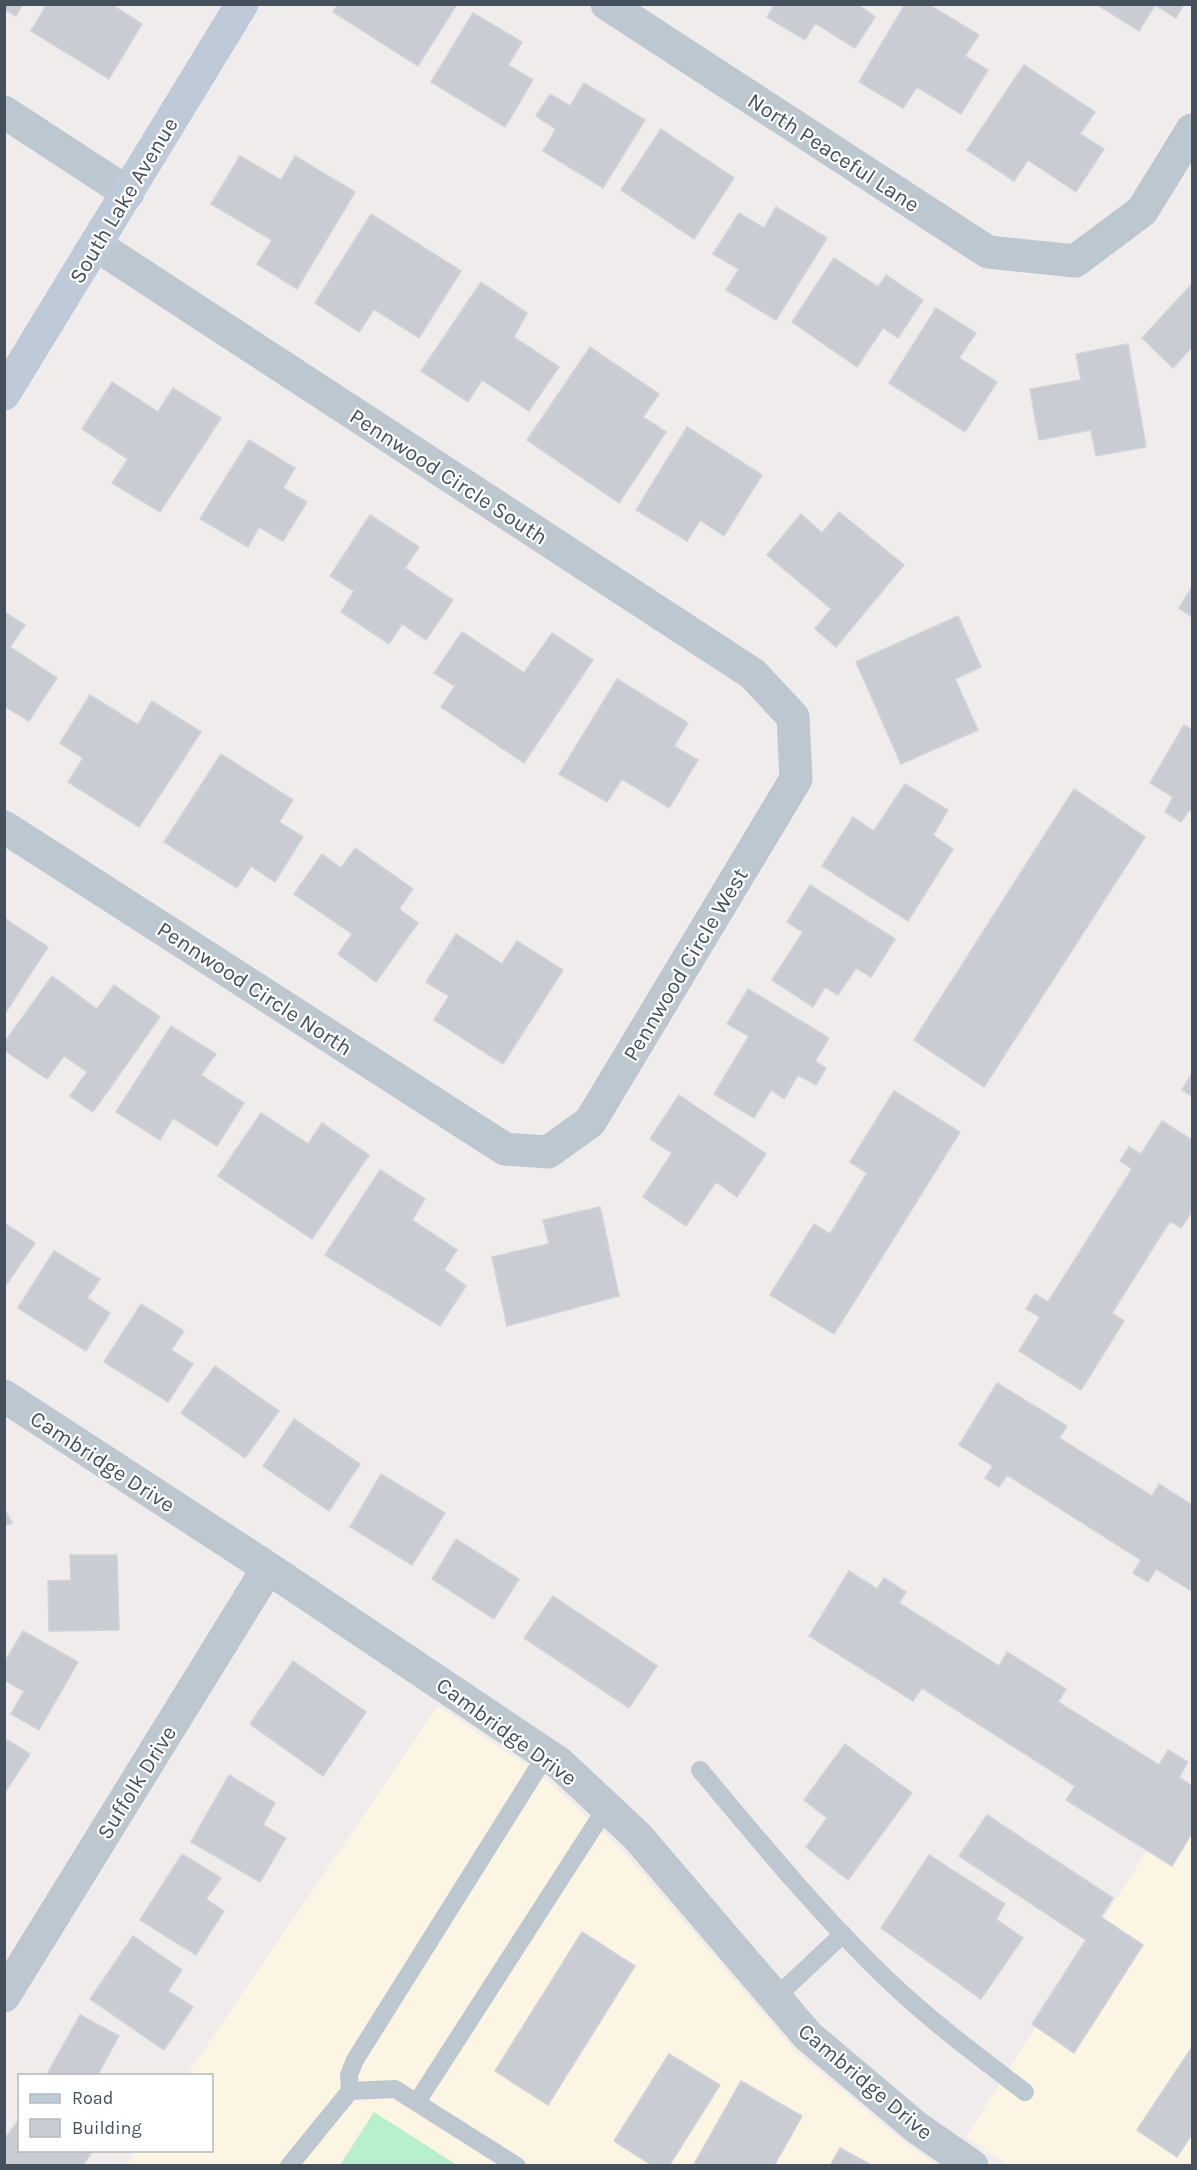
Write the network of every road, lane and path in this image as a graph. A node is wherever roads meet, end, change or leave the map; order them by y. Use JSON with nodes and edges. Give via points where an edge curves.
{"nodes":[{"id":1,"x":242,"y":4,"type":"edge"},
{"id":2,"x":607,"y":4,"type":"edge"},
{"id":3,"x":4,"y":112,"type":"edge"},
{"id":4,"x":1192,"y":130,"type":"edge"},
{"id":5,"x":128,"y":193,"type":"junction"},
{"id":6,"x":96,"y":245,"type":"junction"},
{"id":7,"x":4,"y":394,"type":"edge"},
{"id":8,"x":793,"y":717,"type":"joint"},
{"id":9,"x":4,"y":827,"type":"edge"},
{"id":10,"x":505,"y":1149,"type":"joint"},
{"id":11,"x":4,"y":1396,"type":"edge"},
{"id":12,"x":267,"y":1568,"type":"junction"},
{"id":13,"x":546,"y":1755,"type":"junction"},
{"id":14,"x":700,"y":1770,"type":"dead end"},
{"id":15,"x":606,"y":1808,"type":"junction"},
{"id":16,"x":843,"y":1934,"type":"junction"},
{"id":17,"x":4,"y":1996,"type":"edge"},
{"id":18,"x":775,"y":1998,"type":"junction"},
{"id":19,"x":350,"y":2091,"type":"junction"},
{"id":20,"x":1025,"y":2092,"type":"dead end"},
{"id":21,"x":417,"y":2103,"type":"junction"},
{"id":22,"x":289,"y":2166,"type":"edge"},
{"id":23,"x":518,"y":2166,"type":"edge"},
{"id":24,"x":972,"y":2166,"type":"edge"}],
"edges":[{"from":1,"to":5,"type":"street","name":"South Lake Avenue"},
{"from":2,"to":4,"type":"street","name":"North Peaceful Lane","via":[[988,252],[1075,261],[1143,212]]},
{"from":3,"to":5,"type":"street"},
{"from":5,"to":6,"type":"street","name":"South Lake Avenue"},
{"from":6,"to":7,"type":"street","name":"South Lake Avenue"},
{"from":6,"to":8,"type":"street","name":"Pennwood Circle South","via":[[753,675]]},
{"from":8,"to":10,"type":"street","name":"Pennwood Circle West","via":[[796,779],[590,1122],[548,1152]]},
{"from":9,"to":10,"type":"street","name":"Pennwood Circle North"},
{"from":11,"to":12,"type":"street","name":"Cambridge Drive"},
{"from":12,"to":13,"type":"street","name":"Cambridge Drive"},
{"from":12,"to":17,"type":"street","name":"Suffolk Drive"},
{"from":13,"to":15,"type":"street","name":"Cambridge Drive"},
{"from":13,"to":19,"type":"lane","via":[[355,2061],[349,2075]]},
{"from":14,"to":16,"type":"lane","via":[[779,1866]]},
{"from":15,"to":18,"type":"street","name":"Cambridge Drive","via":[[637,1836]]},
{"from":15,"to":21,"type":"lane"},
{"from":16,"to":18,"type":"lane"},
{"from":16,"to":20,"type":"lane","via":[[945,2030]]},
{"from":18,"to":24,"type":"street","name":"Cambridge Drive","via":[[808,2036],[916,2127]]},
{"from":19,"to":21,"type":"lane","via":[[395,2089]]},
{"from":19,"to":22,"type":"lane"},
{"from":21,"to":23,"type":"lane"}]}
